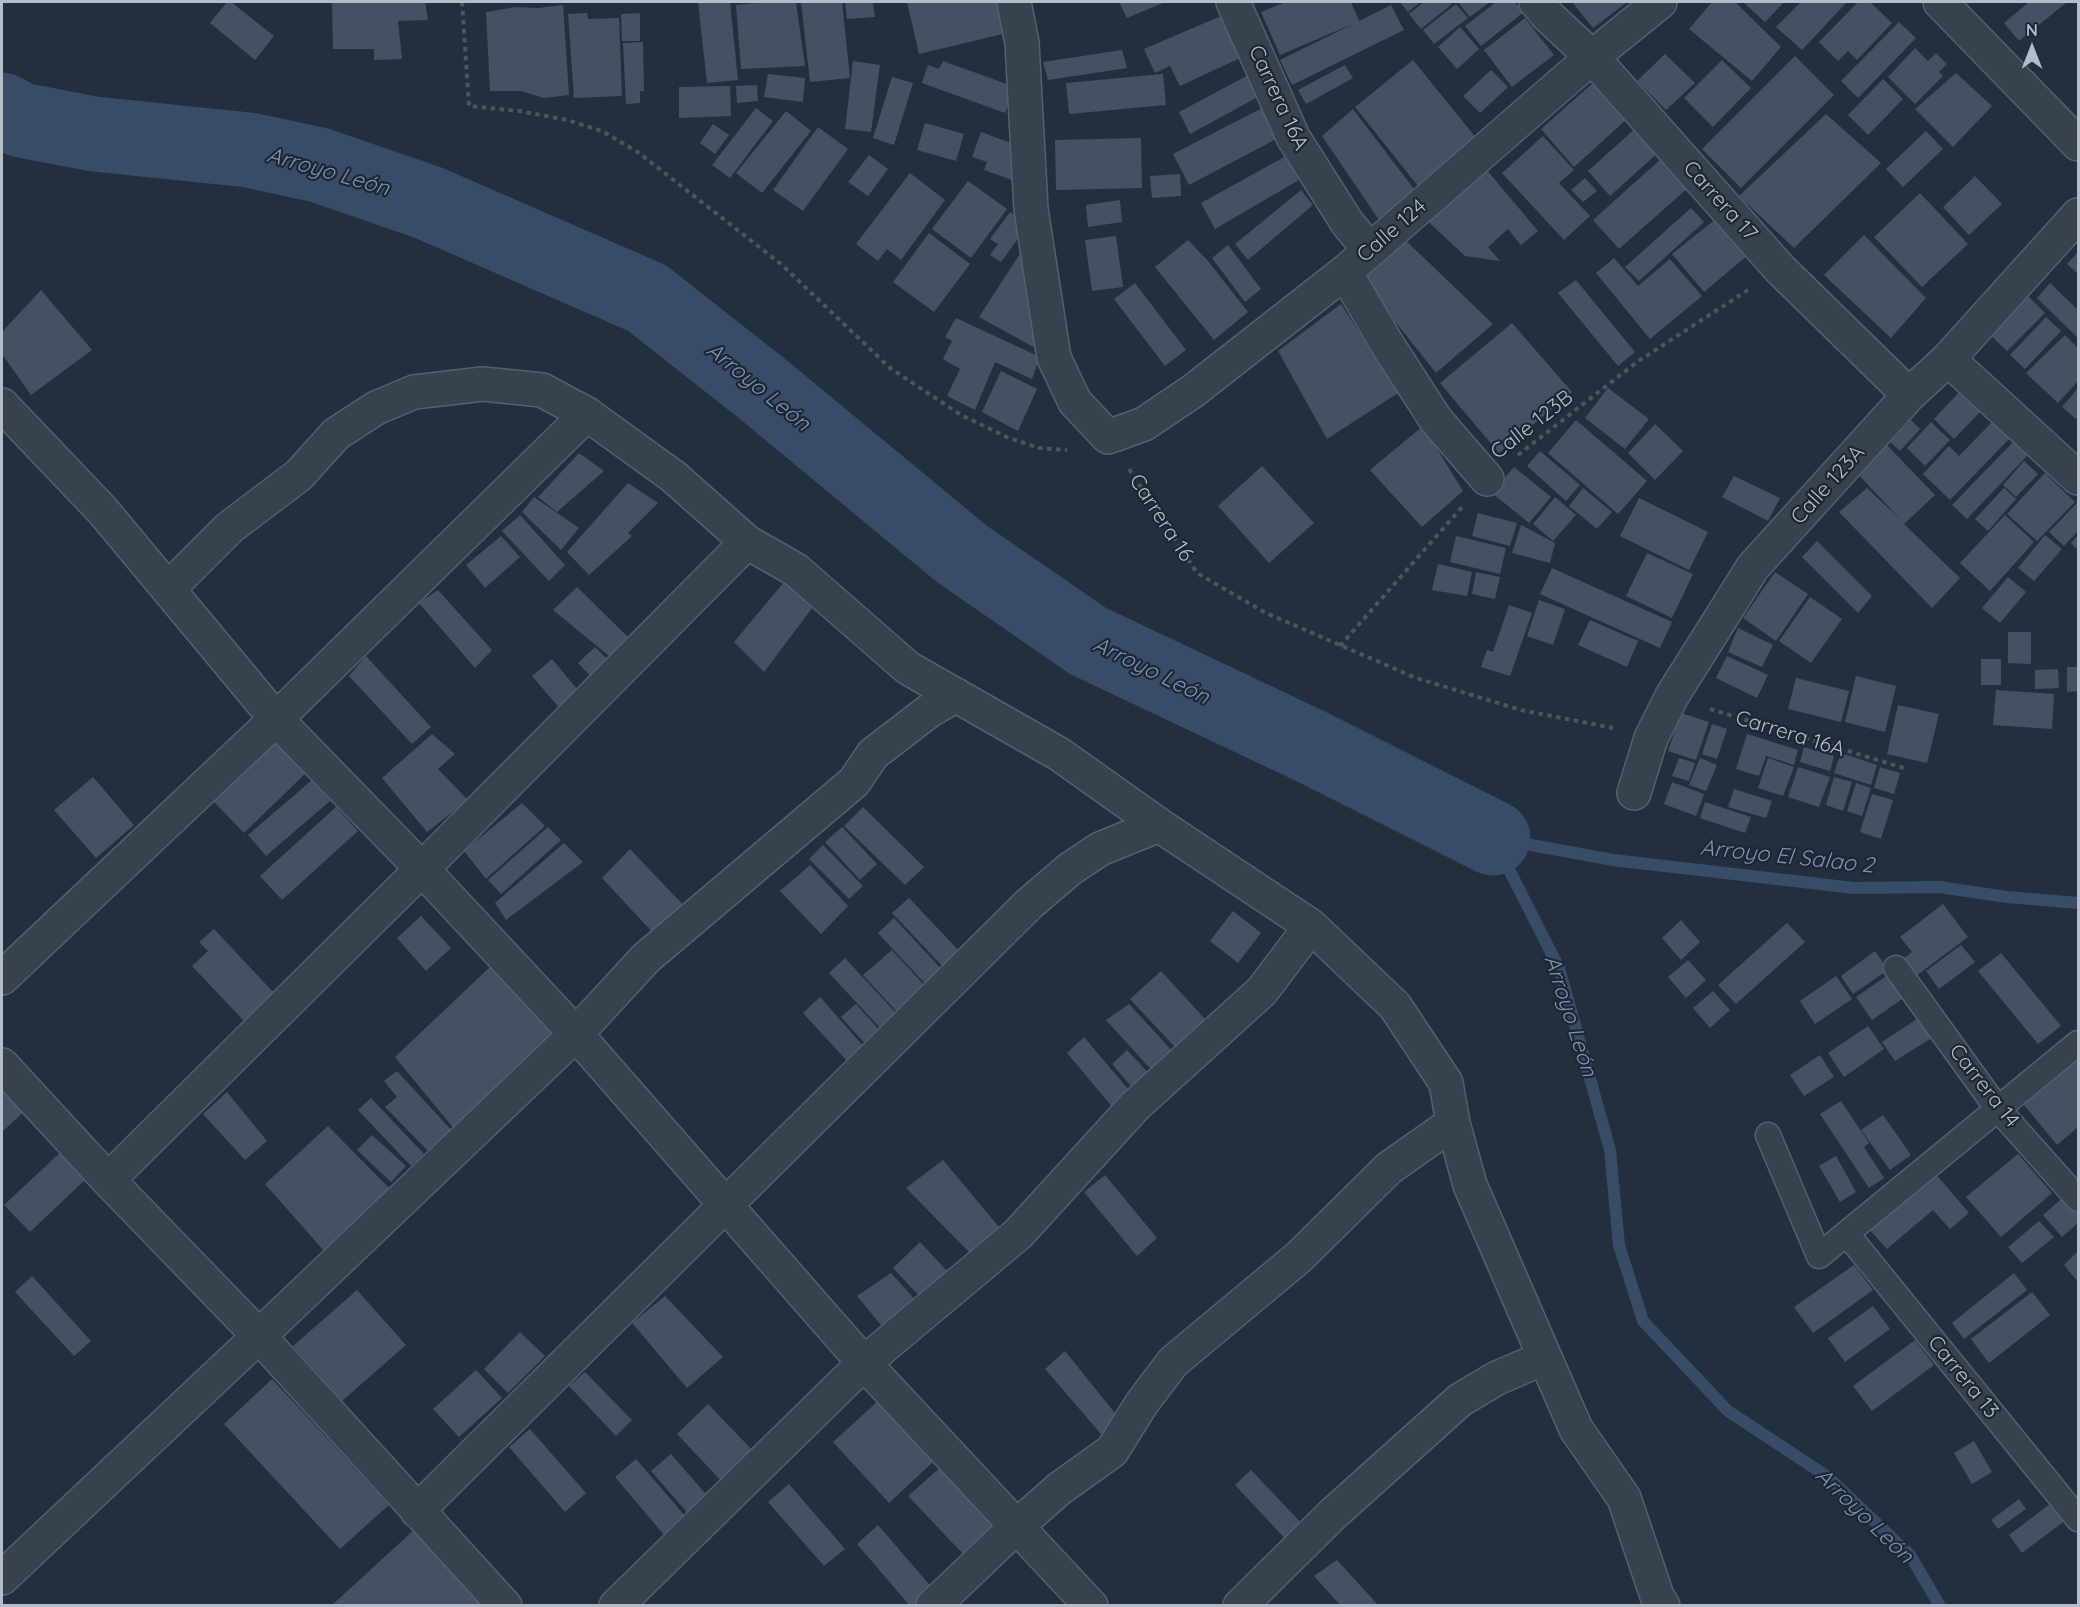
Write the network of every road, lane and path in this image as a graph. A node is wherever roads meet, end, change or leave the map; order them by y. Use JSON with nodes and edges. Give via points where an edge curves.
{"nodes":[{"id":1,"x":462,"y":2,"type":"edge"},
{"id":2,"x":1014,"y":2,"type":"edge"},
{"id":3,"x":1233,"y":2,"type":"edge"},
{"id":4,"x":1536,"y":2,"type":"edge"},
{"id":5,"x":1660,"y":2,"type":"edge"},
{"id":6,"x":1940,"y":2,"type":"edge"},
{"id":7,"x":1592,"y":57,"type":"junction"},
{"id":8,"x":2079,"y":144,"type":"edge"},
{"id":9,"x":2079,"y":215,"type":"edge"},
{"id":10,"x":1370,"y":250,"type":"junction"},
{"id":11,"x":1780,"y":269,"type":"junction"},
{"id":12,"x":1345,"y":272,"type":"junction"},
{"id":13,"x":1948,"y":359,"type":"junction"},
{"id":14,"x":1909,"y":395,"type":"junction"},
{"id":15,"x":2,"y":405,"type":"edge"},
{"id":16,"x":587,"y":414,"type":"junction"},
{"id":17,"x":1108,"y":437,"type":"junction"},
{"id":18,"x":2079,"y":478,"type":"edge"},
{"id":19,"x":1487,"y":479,"type":"junction"},
{"id":20,"x":747,"y":542,"type":"junction"},
{"id":21,"x":168,"y":589,"type":"junction"},
{"id":22,"x":1340,"y":646,"type":"junction"},
{"id":23,"x":956,"y":695,"type":"junction"},
{"id":24,"x":1672,"y":696,"type":"junction"},
{"id":25,"x":276,"y":719,"type":"junction"},
{"id":26,"x":1651,"y":738,"type":"junction"},
{"id":27,"x":1907,"y":769,"type":"dead end"},
{"id":28,"x":1634,"y":793,"type":"dead end"},
{"id":29,"x":1159,"y":825,"type":"junction"},
{"id":30,"x":422,"y":869,"type":"junction"},
{"id":31,"x":1311,"y":926,"type":"junction"},
{"id":32,"x":1896,"y":968,"type":"dead end"},
{"id":33,"x":2,"y":978,"type":"edge"},
{"id":34,"x":576,"y":1034,"type":"junction"},
{"id":35,"x":2079,"y":1043,"type":"edge"},
{"id":36,"x":2,"y":1065,"type":"edge"},
{"id":37,"x":1997,"y":1108,"type":"junction"},
{"id":38,"x":1453,"y":1123,"type":"junction"},
{"id":39,"x":1768,"y":1135,"type":"dead end"},
{"id":40,"x":108,"y":1180,"type":"junction"},
{"id":41,"x":2079,"y":1199,"type":"edge"},
{"id":42,"x":724,"y":1204,"type":"junction"},
{"id":43,"x":1847,"y":1234,"type":"junction"},
{"id":44,"x":259,"y":1336,"type":"junction"},
{"id":45,"x":1544,"y":1358,"type":"junction"},
{"id":46,"x":864,"y":1363,"type":"junction"},
{"id":47,"x":417,"y":1511,"type":"junction"},
{"id":48,"x":2079,"y":1519,"type":"edge"},
{"id":49,"x":1016,"y":1527,"type":"junction"},
{"id":50,"x":2,"y":1578,"type":"edge"},
{"id":51,"x":505,"y":1605,"type":"edge"},
{"id":52,"x":616,"y":1605,"type":"edge"},
{"id":53,"x":933,"y":1605,"type":"edge"},
{"id":54,"x":1091,"y":1605,"type":"edge"},
{"id":55,"x":1240,"y":1605,"type":"edge"},
{"id":56,"x":1663,"y":1605,"type":"edge"}],
"edges":[{"from":1,"to":17,"type":"path","via":[[469,106],[567,120],[602,131],[639,153],[781,264],[890,368],[961,415],[1039,448],[1084,447]]},
{"from":2,"to":17,"type":"street","via":[[1022,43],[1030,209],[1054,358],[1075,402]]},
{"from":3,"to":10,"type":"street","name":"Carrera 16A","via":[[1293,137],[1348,224]]},
{"from":4,"to":7,"type":"street","name":"Carrera 17"},
{"from":5,"to":7,"type":"street","name":"Calle 124"},
{"from":6,"to":8,"type":"street"},
{"from":7,"to":10,"type":"street","name":"Calle 124"},
{"from":7,"to":11,"type":"street","name":"Carrera 17"},
{"from":9,"to":13,"type":"street","name":"Calle 123A"},
{"from":10,"to":12,"type":"street","name":"Calle 124"},
{"from":11,"to":14,"type":"street","name":"Carrera 17"},
{"from":11,"to":19,"type":"path","name":"Calle 123B","via":[[1637,362]]},
{"from":12,"to":17,"type":"street","name":"Calle 124","via":[[1144,424]]},
{"from":12,"to":19,"type":"street","via":[[1436,420]]},
{"from":13,"to":14,"type":"street","name":"Calle 123A"},
{"from":13,"to":18,"type":"street"},
{"from":14,"to":24,"type":"street","name":"Calle 123A","via":[[1754,567]]},
{"from":15,"to":21,"type":"street","via":[[104,511]]},
{"from":16,"to":20,"type":"street","via":[[674,477]]},
{"from":16,"to":21,"type":"street","via":[[542,390],[483,384],[414,392],[376,408],[336,434],[299,475],[229,528]]},
{"from":16,"to":25,"type":"street"},
{"from":17,"to":22,"type":"path","name":"Carrera 16","via":[[1197,573],[1266,613]]},
{"from":19,"to":22,"type":"path","name":"Calle 123B"},
{"from":20,"to":23,"type":"street","via":[[796,570],[908,668]]},
{"from":20,"to":30,"type":"street"},
{"from":21,"to":25,"type":"street"},
{"from":22,"to":26,"type":"path","name":"Carrera 16","via":[[1416,678],[1521,710]]},
{"from":23,"to":29,"type":"street","via":[[1059,754]]},
{"from":23,"to":34,"type":"street","via":[[873,754],[854,783],[646,958]]},
{"from":24,"to":26,"type":"street","name":"Calle 123A"},
{"from":24,"to":27,"type":"path","name":"Carrera 16A"},
{"from":25,"to":30,"type":"street"},
{"from":25,"to":33,"type":"street"},
{"from":26,"to":28,"type":"street","name":"Calle 123A"},
{"from":29,"to":31,"type":"street"},
{"from":29,"to":42,"type":"street","via":[[1100,849],[1029,904]]},
{"from":30,"to":34,"type":"street"},
{"from":30,"to":40,"type":"street"},
{"from":31,"to":38,"type":"street","via":[[1395,1006],[1446,1083]]},
{"from":31,"to":46,"type":"street","via":[[1262,991],[1135,1106],[1018,1234]]},
{"from":32,"to":37,"type":"lane","name":"Carrera 14"},
{"from":34,"to":42,"type":"street"},
{"from":34,"to":44,"type":"street"},
{"from":35,"to":37,"type":"lane"},
{"from":36,"to":40,"type":"street"},
{"from":37,"to":41,"type":"lane","name":"Carrera 14"},
{"from":37,"to":43,"type":"lane"},
{"from":38,"to":45,"type":"street","via":[[1470,1185]]},
{"from":38,"to":49,"type":"street","via":[[1389,1168],[1299,1257],[1173,1362],[1112,1451],[1059,1489]]},
{"from":39,"to":43,"type":"lane","via":[[1820,1256]]},
{"from":40,"to":44,"type":"street"},
{"from":42,"to":46,"type":"street"},
{"from":42,"to":47,"type":"street"},
{"from":43,"to":48,"type":"lane","name":"Carrera 13"},
{"from":44,"to":47,"type":"street"},
{"from":44,"to":50,"type":"street"},
{"from":45,"to":55,"type":"street","via":[[1497,1378],[1460,1400],[1333,1514]]},
{"from":45,"to":56,"type":"street","via":[[1576,1429],[1624,1498]]},
{"from":46,"to":49,"type":"street"},
{"from":46,"to":52,"type":"street"},
{"from":47,"to":51,"type":"street"},
{"from":49,"to":53,"type":"street"},
{"from":49,"to":54,"type":"street"}]}
